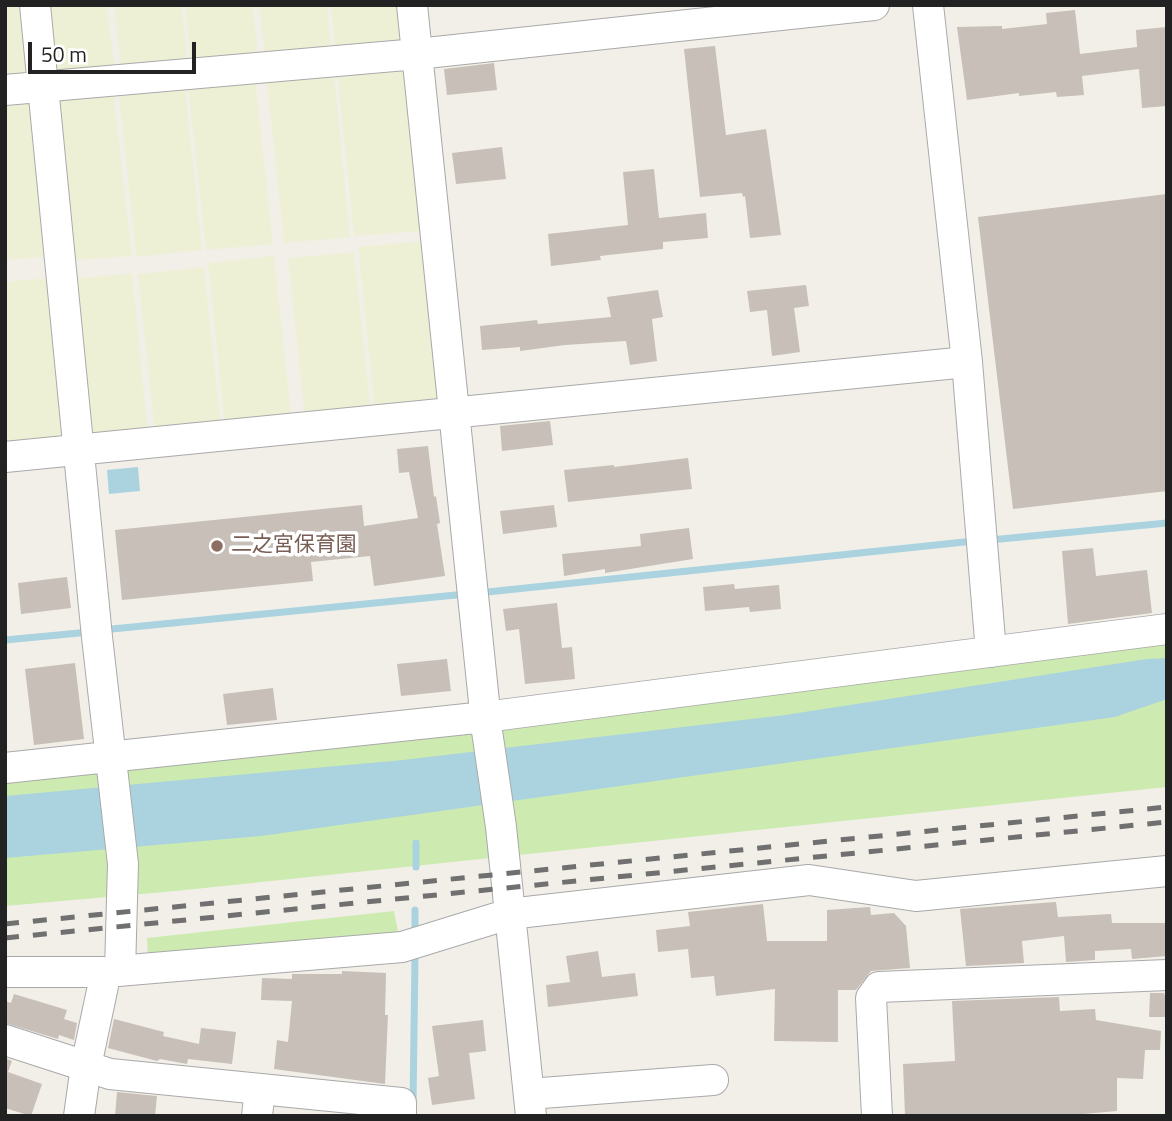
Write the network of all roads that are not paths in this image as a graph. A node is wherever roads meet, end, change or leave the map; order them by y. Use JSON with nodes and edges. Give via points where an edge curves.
{"nodes":[{"id":1,"x":35,"y":5,"type":"edge"},
{"id":2,"x":412,"y":5,"type":"edge"},
{"id":3,"x":874,"y":5,"type":"edge"},
{"id":4,"x":928,"y":5,"type":"edge"},
{"id":5,"x":417,"y":54,"type":"junction"},
{"id":6,"x":44,"y":86,"type":"junction"},
{"id":7,"x":5,"y":90,"type":"edge"},
{"id":8,"x":967,"y":362,"type":"junction"},
{"id":9,"x":453,"y":413,"type":"junction"},
{"id":10,"x":78,"y":450,"type":"junction"},
{"id":11,"x":5,"y":457,"type":"edge"},
{"id":12,"x":1167,"y":629,"type":"edge"},
{"id":13,"x":991,"y":652,"type":"junction"},
{"id":14,"x":486,"y":724,"type":"junction"},
{"id":15,"x":112,"y":763,"type":"junction"},
{"id":16,"x":5,"y":768,"type":"edge"},
{"id":17,"x":1167,"y":871,"type":"edge"},
{"id":18,"x":509,"y":914,"type":"junction"},
{"id":19,"x":5,"y":972,"type":"edge"},
{"id":20,"x":113,"y":972,"type":"junction"},
{"id":21,"x":1167,"y":975,"type":"edge"},
{"id":22,"x":5,"y":1040,"type":"edge"},
{"id":23,"x":86,"y":1066,"type":"junction"},
{"id":24,"x":713,"y":1080,"type":"dead end"},
{"id":25,"x":259,"y":1102,"type":"edge"},
{"id":26,"x":530,"y":1105,"type":"edge"},
{"id":27,"x":79,"y":1116,"type":"edge"},
{"id":28,"x":401,"y":1116,"type":"edge"},
{"id":29,"x":877,"y":1116,"type":"edge"}],
"edges":[{"from":1,"to":6,"type":"street"},
{"from":2,"to":5,"type":"street"},
{"from":3,"to":5,"type":"street"},
{"from":4,"to":8,"type":"street"},
{"from":5,"to":6,"type":"street"},
{"from":5,"to":9,"type":"street"},
{"from":6,"to":7,"type":"street"},
{"from":6,"to":10,"type":"street"},
{"from":8,"to":9,"type":"street"},
{"from":8,"to":13,"type":"street"},
{"from":9,"to":10,"type":"street"},
{"from":9,"to":14,"type":"street"},
{"from":10,"to":11,"type":"street"},
{"from":10,"to":15,"type":"street"},
{"from":12,"to":13,"type":"street"},
{"from":13,"to":14,"type":"street"},
{"from":14,"to":15,"type":"street"},
{"from":14,"to":18,"type":"street","via":[[502,827]]},
{"from":15,"to":16,"type":"street"},
{"from":15,"to":20,"type":"street","via":[[122,864]]},
{"from":17,"to":18,"type":"street","via":[[916,896],[809,880]]},
{"from":18,"to":20,"type":"street","via":[[402,947]]},
{"from":18,"to":26,"type":"street"},
{"from":19,"to":20,"type":"street"},
{"from":20,"to":23,"type":"street"},
{"from":21,"to":29,"type":"street","via":[[879,987],[872,998]]},
{"from":22,"to":23,"type":"street"},
{"from":23,"to":25,"type":"street"},
{"from":23,"to":27,"type":"street"},
{"from":24,"to":26,"type":"street"},
{"from":25,"to":28,"type":"street","via":[[401,1103]]}]}
